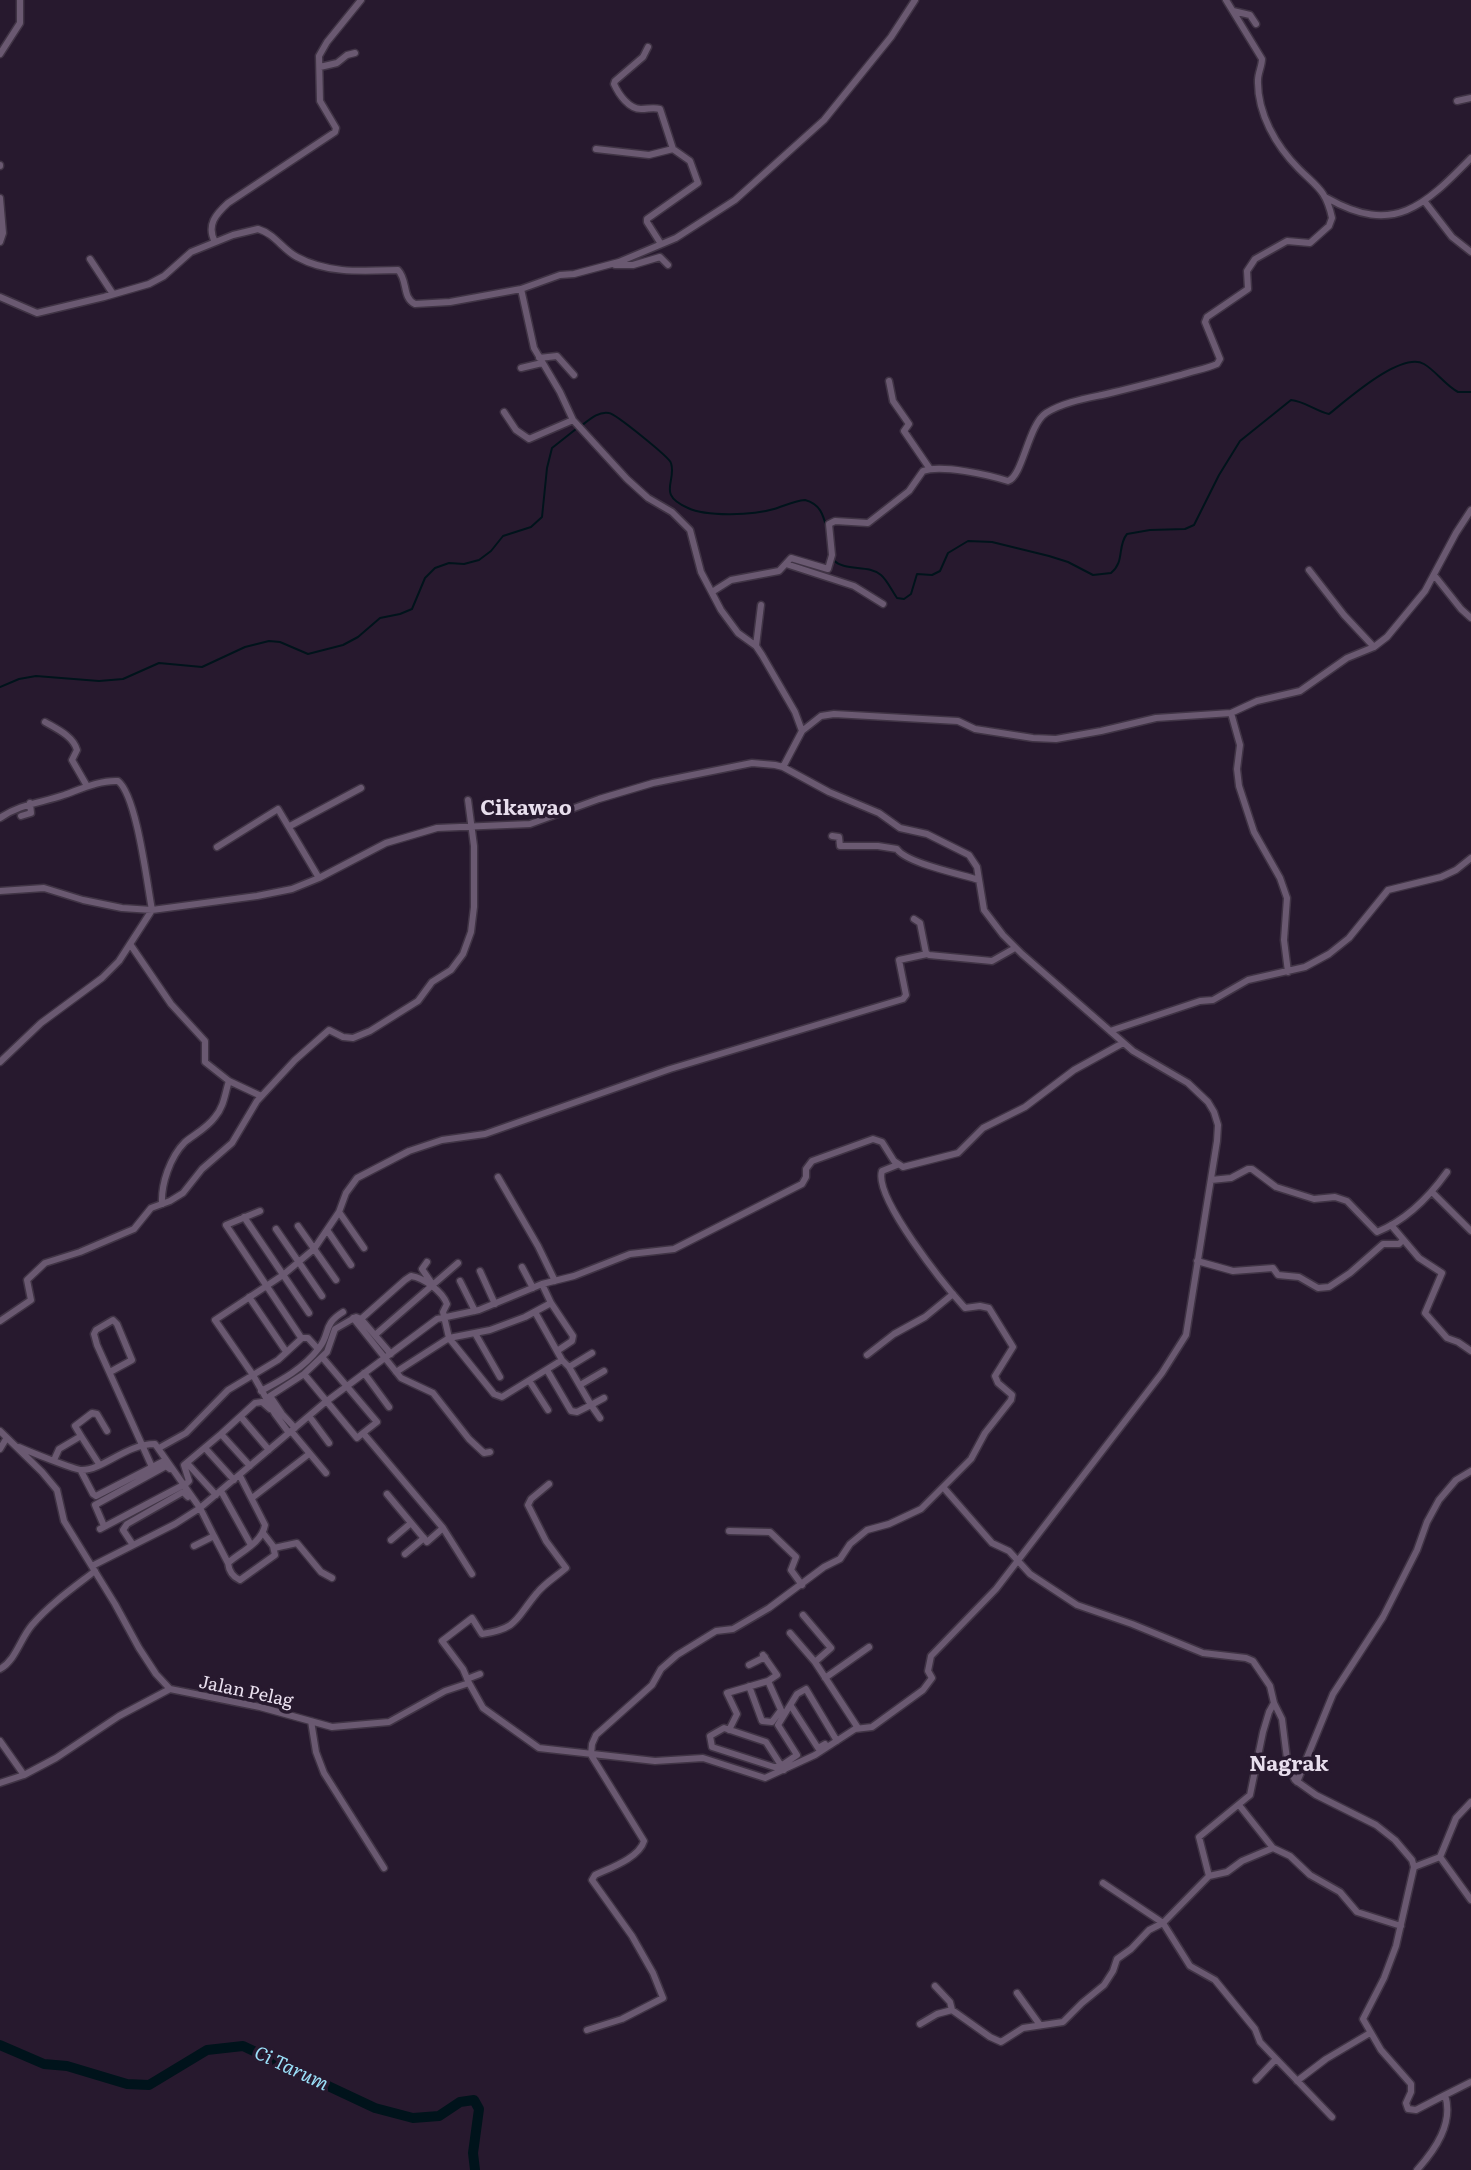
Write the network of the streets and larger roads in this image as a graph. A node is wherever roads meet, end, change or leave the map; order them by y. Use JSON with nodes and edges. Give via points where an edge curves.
{"nodes":[{"id":1,"x":363,"y":0,"type":"edge"},
{"id":2,"x":915,"y":0,"type":"edge"},
{"id":3,"x":1226,"y":0,"type":"edge"},
{"id":4,"x":18,"y":1,"type":"edge"},
{"id":5,"x":1233,"y":11,"type":"junction"},
{"id":6,"x":1255,"y":24,"type":"dead end"},
{"id":7,"x":648,"y":47,"type":"dead end"},
{"id":8,"x":355,"y":53,"type":"dead end"},
{"id":9,"x":0,"y":54,"type":"edge"},
{"id":10,"x":320,"y":67,"type":"junction"},
{"id":11,"x":1471,"y":98,"type":"edge"},
{"id":12,"x":1457,"y":101,"type":"dead end"},
{"id":13,"x":596,"y":149,"type":"dead end"},
{"id":14,"x":673,"y":149,"type":"junction"},
{"id":15,"x":1471,"y":158,"type":"edge"},
{"id":16,"x":1325,"y":197,"type":"junction"},
{"id":17,"x":0,"y":198,"type":"edge"},
{"id":18,"x":1424,"y":202,"type":"junction"},
{"id":19,"x":0,"y":242,"type":"edge"},
{"id":20,"x":215,"y":242,"type":"junction"},
{"id":21,"x":661,"y":244,"type":"junction"},
{"id":22,"x":1471,"y":252,"type":"edge"},
{"id":23,"x":90,"y":260,"type":"dead end"},
{"id":24,"x":610,"y":264,"type":"junction"},
{"id":25,"x":668,"y":265,"type":"dead end"},
{"id":26,"x":521,"y":289,"type":"junction"},
{"id":27,"x":113,"y":294,"type":"junction"},
{"id":28,"x":0,"y":297,"type":"edge"},
{"id":29,"x":541,"y":361,"type":"junction"},
{"id":30,"x":521,"y":368,"type":"dead end"},
{"id":31,"x":574,"y":375,"type":"dead end"},
{"id":32,"x":888,"y":381,"type":"dead end"},
{"id":33,"x":504,"y":412,"type":"dead end"},
{"id":34,"x":573,"y":420,"type":"junction"},
{"id":35,"x":930,"y":469,"type":"junction"},
{"id":36,"x":1471,"y":510,"type":"edge"},
{"id":37,"x":786,"y":564,"type":"junction"},
{"id":38,"x":1309,"y":570,"type":"dead end"},
{"id":39,"x":1434,"y":575,"type":"junction"},
{"id":40,"x":712,"y":592,"type":"junction"},
{"id":41,"x":883,"y":604,"type":"dead end"},
{"id":42,"x":761,"y":605,"type":"dead end"},
{"id":43,"x":1471,"y":618,"type":"edge"},
{"id":44,"x":756,"y":646,"type":"junction"},
{"id":45,"x":1374,"y":647,"type":"junction"},
{"id":46,"x":1231,"y":713,"type":"junction"},
{"id":47,"x":45,"y":722,"type":"dead end"},
{"id":48,"x":802,"y":731,"type":"junction"},
{"id":49,"x":783,"y":767,"type":"junction"},
{"id":50,"x":88,"y":786,"type":"junction"},
{"id":51,"x":361,"y":788,"type":"dead end"},
{"id":52,"x":468,"y":800,"type":"dead end"},
{"id":53,"x":30,"y":803,"type":"junction"},
{"id":54,"x":21,"y":816,"type":"dead end"},
{"id":55,"x":0,"y":818,"type":"edge"},
{"id":56,"x":471,"y":825,"type":"junction"},
{"id":57,"x":290,"y":826,"type":"junction"},
{"id":58,"x":832,"y":836,"type":"dead end"},
{"id":59,"x":217,"y":847,"type":"dead end"},
{"id":60,"x":1471,"y":858,"type":"edge"},
{"id":61,"x":319,"y":878,"type":"junction"},
{"id":62,"x":979,"y":880,"type":"junction"},
{"id":63,"x":0,"y":891,"type":"edge"},
{"id":64,"x":152,"y":910,"type":"junction"},
{"id":65,"x":914,"y":919,"type":"dead end"},
{"id":66,"x":130,"y":944,"type":"junction"},
{"id":67,"x":1015,"y":948,"type":"junction"},
{"id":68,"x":927,"y":954,"type":"junction"},
{"id":69,"x":1288,"y":972,"type":"junction"},
{"id":70,"x":1110,"y":1031,"type":"junction"},
{"id":71,"x":1123,"y":1043,"type":"junction"},
{"id":72,"x":0,"y":1062,"type":"edge"},
{"id":73,"x":229,"y":1081,"type":"junction"},
{"id":74,"x":261,"y":1096,"type":"junction"},
{"id":75,"x":897,"y":1165,"type":"junction"},
{"id":76,"x":1447,"y":1172,"type":"dead end"},
{"id":77,"x":498,"y":1177,"type":"dead end"},
{"id":78,"x":1211,"y":1180,"type":"junction"},
{"id":79,"x":1432,"y":1192,"type":"junction"},
{"id":80,"x":162,"y":1204,"type":"junction"},
{"id":81,"x":260,"y":1211,"type":"dead end"},
{"id":82,"x":339,"y":1212,"type":"junction"},
{"id":83,"x":244,"y":1217,"type":"junction"},
{"id":84,"x":1391,"y":1225,"type":"junction"},
{"id":85,"x":299,"y":1226,"type":"dead end"},
{"id":86,"x":276,"y":1229,"type":"dead end"},
{"id":87,"x":327,"y":1230,"type":"junction"},
{"id":88,"x":1471,"y":1231,"type":"edge"},
{"id":89,"x":1403,"y":1240,"type":"junction"},
{"id":90,"x":364,"y":1248,"type":"dead end"},
{"id":91,"x":314,"y":1249,"type":"junction"},
{"id":92,"x":1197,"y":1261,"type":"junction"},
{"id":93,"x":299,"y":1262,"type":"junction"},
{"id":94,"x":427,"y":1262,"type":"dead end"},
{"id":95,"x":458,"y":1263,"type":"dead end"},
{"id":96,"x":351,"y":1265,"type":"dead end"},
{"id":97,"x":522,"y":1267,"type":"dead end"},
{"id":98,"x":480,"y":1271,"type":"dead end"},
{"id":99,"x":283,"y":1275,"type":"junction"},
{"id":100,"x":336,"y":1280,"type":"dead end"},
{"id":101,"x":460,"y":1281,"type":"dead end"},
{"id":102,"x":555,"y":1281,"type":"junction"},
{"id":103,"x":542,"y":1284,"type":"junction"},
{"id":104,"x":267,"y":1286,"type":"junction"},
{"id":105,"x":432,"y":1286,"type":"junction"},
{"id":106,"x":533,"y":1288,"type":"junction"},
{"id":107,"x":953,"y":1294,"type":"junction"},
{"id":108,"x":322,"y":1296,"type":"dead end"},
{"id":109,"x":249,"y":1297,"type":"junction"},
{"id":110,"x":551,"y":1303,"type":"junction"},
{"id":111,"x":495,"y":1304,"type":"junction"},
{"id":112,"x":475,"y":1311,"type":"junction"},
{"id":113,"x":343,"y":1312,"type":"dead end"},
{"id":114,"x":534,"y":1312,"type":"junction"},
{"id":115,"x":309,"y":1313,"type":"dead end"},
{"id":116,"x":446,"y":1316,"type":"junction"},
{"id":117,"x":357,"y":1318,"type":"junction"},
{"id":118,"x":0,"y":1321,"type":"edge"},
{"id":119,"x":127,"y":1324,"type":"dead end"},
{"id":120,"x":118,"y":1326,"type":"junction"},
{"id":121,"x":375,"y":1335,"type":"junction"},
{"id":122,"x":476,"y":1335,"type":"junction"},
{"id":123,"x":300,"y":1336,"type":"dead end"},
{"id":124,"x":449,"y":1338,"type":"junction"},
{"id":125,"x":318,"y":1349,"type":"junction"},
{"id":126,"x":285,"y":1350,"type":"dead end"},
{"id":127,"x":557,"y":1351,"type":"junction"},
{"id":128,"x":1471,"y":1351,"type":"edge"},
{"id":129,"x":592,"y":1353,"type":"dead end"},
{"id":130,"x":867,"y":1355,"type":"dead end"},
{"id":131,"x":388,"y":1356,"type":"junction"},
{"id":132,"x":322,"y":1357,"type":"junction"},
{"id":133,"x":562,"y":1360,"type":"junction"},
{"id":134,"x":569,"y":1367,"type":"junction"},
{"id":135,"x":547,"y":1370,"type":"junction"},
{"id":136,"x":604,"y":1371,"type":"dead end"},
{"id":137,"x":110,"y":1372,"type":"junction"},
{"id":138,"x":364,"y":1373,"type":"junction"},
{"id":139,"x":396,"y":1373,"type":"junction"},
{"id":140,"x":304,"y":1374,"type":"junction"},
{"id":141,"x":253,"y":1376,"type":"junction"},
{"id":142,"x":500,"y":1377,"type":"dead end"},
{"id":143,"x":530,"y":1382,"type":"junction"},
{"id":144,"x":347,"y":1385,"type":"junction"},
{"id":145,"x":580,"y":1385,"type":"junction"},
{"id":146,"x":261,"y":1391,"type":"junction"},
{"id":147,"x":604,"y":1398,"type":"dead end"},
{"id":148,"x":327,"y":1401,"type":"junction"},
{"id":149,"x":591,"y":1405,"type":"junction"},
{"id":150,"x":390,"y":1407,"type":"dead end"},
{"id":151,"x":548,"y":1410,"type":"dead end"},
{"id":152,"x":274,"y":1412,"type":"junction"},
{"id":153,"x":241,"y":1416,"type":"junction"},
{"id":154,"x":309,"y":1416,"type":"junction"},
{"id":155,"x":600,"y":1418,"type":"dead end"},
{"id":156,"x":0,"y":1431,"type":"edge"},
{"id":157,"x":107,"y":1431,"type":"dead end"},
{"id":158,"x":291,"y":1431,"type":"junction"},
{"id":159,"x":363,"y":1433,"type":"junction"},
{"id":160,"x":221,"y":1434,"type":"junction"},
{"id":161,"x":81,"y":1436,"type":"junction"},
{"id":162,"x":6,"y":1439,"type":"junction"},
{"id":163,"x":329,"y":1443,"type":"dead end"},
{"id":164,"x":141,"y":1446,"type":"junction"},
{"id":165,"x":17,"y":1447,"type":"junction"},
{"id":166,"x":159,"y":1448,"type":"junction"},
{"id":167,"x":205,"y":1448,"type":"junction"},
{"id":168,"x":0,"y":1449,"type":"edge"},
{"id":169,"x":269,"y":1450,"type":"junction"},
{"id":170,"x":490,"y":1452,"type":"dead end"},
{"id":171,"x":309,"y":1454,"type":"junction"},
{"id":172,"x":54,"y":1460,"type":"junction"},
{"id":173,"x":166,"y":1460,"type":"junction"},
{"id":174,"x":187,"y":1463,"type":"junction"},
{"id":175,"x":99,"y":1464,"type":"junction"},
{"id":176,"x":250,"y":1466,"type":"junction"},
{"id":177,"x":152,"y":1467,"type":"junction"},
{"id":178,"x":81,"y":1471,"type":"junction"},
{"id":179,"x":1471,"y":1471,"type":"edge"},
{"id":180,"x":326,"y":1474,"type":"dead end"},
{"id":181,"x":237,"y":1478,"type":"junction"},
{"id":182,"x":549,"y":1484,"type":"dead end"},
{"id":183,"x":182,"y":1485,"type":"junction"},
{"id":184,"x":943,"y":1487,"type":"junction"},
{"id":185,"x":219,"y":1493,"type":"junction"},
{"id":186,"x":387,"y":1494,"type":"dead end"},
{"id":187,"x":252,"y":1498,"type":"junction"},
{"id":188,"x":199,"y":1509,"type":"junction"},
{"id":189,"x":411,"y":1523,"type":"junction"},
{"id":190,"x":443,"y":1528,"type":"junction"},
{"id":191,"x":729,"y":1531,"type":"dead end"},
{"id":192,"x":264,"y":1533,"type":"junction"},
{"id":193,"x":214,"y":1536,"type":"junction"},
{"id":194,"x":424,"y":1538,"type":"junction"},
{"id":195,"x":391,"y":1539,"type":"dead end"},
{"id":196,"x":133,"y":1545,"type":"junction"},
{"id":197,"x":251,"y":1545,"type":"junction"},
{"id":198,"x":194,"y":1546,"type":"dead end"},
{"id":199,"x":274,"y":1548,"type":"junction"},
{"id":200,"x":405,"y":1554,"type":"dead end"},
{"id":201,"x":1017,"y":1559,"type":"junction"},
{"id":202,"x":228,"y":1563,"type":"junction"},
{"id":203,"x":93,"y":1569,"type":"junction"},
{"id":204,"x":472,"y":1574,"type":"dead end"},
{"id":205,"x":332,"y":1578,"type":"dead end"},
{"id":206,"x":802,"y":1585,"type":"junction"},
{"id":207,"x":803,"y":1615,"type":"dead end"},
{"id":208,"x":790,"y":1633,"type":"dead end"},
{"id":209,"x":869,"y":1647,"type":"dead end"},
{"id":210,"x":815,"y":1662,"type":"junction"},
{"id":211,"x":750,"y":1665,"type":"dead end"},
{"id":212,"x":0,"y":1669,"type":"edge"},
{"id":213,"x":480,"y":1674,"type":"dead end"},
{"id":214,"x":825,"y":1678,"type":"junction"},
{"id":215,"x":468,"y":1681,"type":"junction"},
{"id":216,"x":768,"y":1681,"type":"junction"},
{"id":217,"x":749,"y":1686,"type":"junction"},
{"id":218,"x":170,"y":1689,"type":"junction"},
{"id":219,"x":1274,"y":1703,"type":"junction"},
{"id":220,"x":791,"y":1706,"type":"junction"},
{"id":221,"x":311,"y":1721,"type":"junction"},
{"id":222,"x":858,"y":1728,"type":"junction"},
{"id":223,"x":729,"y":1730,"type":"junction"},
{"id":224,"x":836,"y":1739,"type":"junction"},
{"id":225,"x":0,"y":1741,"type":"edge"},
{"id":226,"x":591,"y":1755,"type":"junction"},
{"id":227,"x":783,"y":1768,"type":"junction"},
{"id":228,"x":24,"y":1775,"type":"junction"},
{"id":229,"x":1297,"y":1782,"type":"junction"},
{"id":230,"x":0,"y":1783,"type":"edge"},
{"id":231,"x":1471,"y":1802,"type":"edge"},
{"id":232,"x":1240,"y":1805,"type":"junction"},
{"id":233,"x":1273,"y":1848,"type":"junction"},
{"id":234,"x":1440,"y":1857,"type":"junction"},
{"id":235,"x":1414,"y":1867,"type":"junction"},
{"id":236,"x":384,"y":1868,"type":"dead end"},
{"id":237,"x":1209,"y":1876,"type":"junction"},
{"id":238,"x":1103,"y":1883,"type":"dead end"},
{"id":239,"x":1471,"y":1900,"type":"edge"},
{"id":240,"x":1163,"y":1923,"type":"junction"},
{"id":241,"x":1401,"y":1926,"type":"junction"},
{"id":242,"x":935,"y":1986,"type":"dead end"},
{"id":243,"x":1017,"y":1993,"type":"dead end"},
{"id":244,"x":952,"y":2010,"type":"junction"},
{"id":245,"x":920,"y":2024,"type":"dead end"},
{"id":246,"x":1040,"y":2025,"type":"junction"},
{"id":247,"x":587,"y":2030,"type":"dead end"},
{"id":248,"x":1370,"y":2033,"type":"junction"},
{"id":249,"x":1275,"y":2060,"type":"junction"},
{"id":250,"x":1256,"y":2080,"type":"dead end"},
{"id":251,"x":1297,"y":2081,"type":"junction"},
{"id":252,"x":1471,"y":2082,"type":"edge"},
{"id":253,"x":1445,"y":2095,"type":"junction"},
{"id":254,"x":1332,"y":2118,"type":"dead end"},
{"id":255,"x":1417,"y":2170,"type":"edge"}],
"edges":[{"from":1,"to":10,"type":"street","via":[[327,42]]},
{"from":2,"to":21,"type":"street","via":[[824,120],[735,200]]},
{"from":3,"to":5,"type":"street"},
{"from":4,"to":9,"type":"street","via":[[20,23]]},
{"from":5,"to":6,"type":"street","via":[[1250,15]]},
{"from":5,"to":16,"type":"street","via":[[1262,59],[1260,101],[1272,134]]},
{"from":7,"to":14,"type":"street","via":[[614,84],[633,107],[660,109]]},
{"from":8,"to":10,"type":"street"},
{"from":10,"to":20,"type":"street","via":[[320,102],[337,128],[335,132],[228,203],[215,215],[211,232]]},
{"from":11,"to":12,"type":"street"},
{"from":13,"to":14,"type":"street","via":[[649,155]]},
{"from":14,"to":21,"type":"street","via":[[690,161],[698,183],[647,219]]},
{"from":15,"to":18,"type":"street"},
{"from":16,"to":18,"type":"street","via":[[1356,211],[1390,216]]},
{"from":16,"to":35,"type":"street","via":[[1332,218],[1329,226],[1310,243],[1287,241],[1255,259],[1247,271],[1248,289],[1207,317],[1220,359],[1217,363],[1047,413],[1038,420],[1013,480]]},
{"from":17,"to":19,"type":"street"},
{"from":18,"to":22,"type":"street","via":[[1452,237]]},
{"from":20,"to":26,"type":"street","via":[[258,229],[318,267],[398,270],[407,297],[415,304]]},
{"from":20,"to":27,"type":"street","via":[[191,252],[158,280]]},
{"from":21,"to":24,"type":"street"},
{"from":23,"to":27,"type":"street"},
{"from":24,"to":25,"type":"street","via":[[633,265],[661,257]]},
{"from":24,"to":26,"type":"street"},
{"from":26,"to":29,"type":"street"},
{"from":27,"to":28,"type":"street","via":[[37,313]]},
{"from":29,"to":30,"type":"street"},
{"from":29,"to":31,"type":"street","via":[[557,356]]},
{"from":29,"to":34,"type":"street"},
{"from":32,"to":35,"type":"street","via":[[893,401],[909,424],[904,430]]},
{"from":33,"to":34,"type":"street","via":[[529,439]]},
{"from":34,"to":40,"type":"street","via":[[627,479],[690,530],[701,572]]},
{"from":35,"to":37,"type":"street","via":[[868,523],[829,524],[830,567],[795,558]]},
{"from":36,"to":39,"type":"street"},
{"from":37,"to":40,"type":"street","via":[[779,571],[731,580]]},
{"from":37,"to":41,"type":"street","via":[[854,586]]},
{"from":38,"to":45,"type":"street"},
{"from":39,"to":43,"type":"street"},
{"from":39,"to":45,"type":"street","via":[[1410,611]]},
{"from":40,"to":44,"type":"street","via":[[728,621]]},
{"from":42,"to":44,"type":"street"},
{"from":44,"to":48,"type":"street"},
{"from":45,"to":46,"type":"street","via":[[1347,658],[1300,691],[1257,701]]},
{"from":46,"to":48,"type":"street","via":[[1156,718],[1056,739],[985,730],[958,721],[834,714],[821,716]]},
{"from":46,"to":69,"type":"street","via":[[1240,745],[1239,786],[1254,832],[1287,898],[1284,940]]},
{"from":47,"to":50,"type":"street","via":[[76,744],[72,760]]},
{"from":48,"to":49,"type":"street"},
{"from":49,"to":56,"type":"street","via":[[758,763],[653,783],[530,824]]},
{"from":49,"to":62,"type":"street","via":[[879,813],[900,828],[966,852],[975,862]]},
{"from":50,"to":53,"type":"street"},
{"from":50,"to":64,"type":"street","via":[[116,780],[128,792]]},
{"from":51,"to":57,"type":"street"},
{"from":52,"to":56,"type":"street"},
{"from":53,"to":54,"type":"street","via":[[31,813]]},
{"from":53,"to":55,"type":"street"},
{"from":56,"to":61,"type":"street","via":[[401,838]]},
{"from":56,"to":74,"type":"street","via":[[474,908],[469,940],[456,965],[432,982],[418,1001],[357,1037],[329,1030]]},
{"from":57,"to":59,"type":"street","via":[[278,808]]},
{"from":57,"to":61,"type":"street"},
{"from":58,"to":62,"type":"street","via":[[839,837],[840,846],[897,849],[900,855],[941,871]]},
{"from":60,"to":69,"type":"street","via":[[1440,877],[1388,890],[1337,948]]},
{"from":61,"to":64,"type":"street","via":[[257,896]]},
{"from":62,"to":67,"type":"street","via":[[987,915]]},
{"from":63,"to":64,"type":"street","via":[[44,888],[122,908]]},
{"from":64,"to":66,"type":"street"},
{"from":65,"to":68,"type":"street","via":[[920,923]]},
{"from":66,"to":72,"type":"street","via":[[102,978],[41,1023]]},
{"from":66,"to":73,"type":"street","via":[[171,1004],[205,1041],[205,1062]]},
{"from":67,"to":68,"type":"street","via":[[992,961]]},
{"from":67,"to":70,"type":"street"},
{"from":68,"to":82,"type":"street","via":[[900,960],[903,999],[670,1069],[495,1130],[409,1151],[356,1178]]},
{"from":69,"to":70,"type":"street","via":[[1248,981],[1213,1000]]},
{"from":70,"to":71,"type":"street"},
{"from":71,"to":75,"type":"street","via":[[1074,1070],[1025,1107],[983,1128],[958,1153],[905,1167]]},
{"from":71,"to":78,"type":"street","via":[[1188,1083],[1208,1102],[1218,1134]]},
{"from":73,"to":74,"type":"street"},
{"from":73,"to":80,"type":"street","via":[[214,1119],[177,1153],[163,1182]]},
{"from":74,"to":80,"type":"street","via":[[232,1143],[183,1193]]},
{"from":75,"to":102,"type":"street","via":[[880,1140],[873,1139],[812,1161],[802,1184],[679,1247],[630,1254]]},
{"from":75,"to":107,"type":"street","via":[[880,1172],[889,1199],[918,1250]]},
{"from":76,"to":79,"type":"street"},
{"from":77,"to":102,"type":"street"},
{"from":78,"to":84,"type":"street","via":[[1252,1169],[1269,1183],[1312,1198],[1347,1200],[1377,1232]]},
{"from":78,"to":92,"type":"street"},
{"from":79,"to":84,"type":"street"},
{"from":79,"to":88,"type":"street"},
{"from":80,"to":118,"type":"street","via":[[151,1208],[134,1229],[43,1264],[27,1280],[31,1300]]},
{"from":81,"to":83,"type":"street"},
{"from":82,"to":87,"type":"street"},
{"from":82,"to":90,"type":"street"},
{"from":83,"to":99,"type":"street"},
{"from":83,"to":104,"type":"street","via":[[226,1225]]},
{"from":84,"to":89,"type":"street"},
{"from":85,"to":91,"type":"street"},
{"from":86,"to":93,"type":"street"},
{"from":87,"to":91,"type":"street"},
{"from":87,"to":96,"type":"street"},
{"from":89,"to":92,"type":"street","via":[[1384,1243],[1346,1276],[1324,1288],[1299,1277],[1278,1275],[1273,1268],[1233,1271]]},
{"from":89,"to":128,"type":"street","via":[[1442,1273],[1424,1313],[1447,1338]]},
{"from":91,"to":93,"type":"street"},
{"from":91,"to":100,"type":"street"},
{"from":92,"to":201,"type":"street","via":[[1183,1341]]},
{"from":93,"to":99,"type":"street"},
{"from":93,"to":108,"type":"street"},
{"from":94,"to":105,"type":"street","via":[[422,1269]]},
{"from":95,"to":105,"type":"street"},
{"from":97,"to":106,"type":"street"},
{"from":98,"to":111,"type":"street"},
{"from":99,"to":104,"type":"street"},
{"from":99,"to":115,"type":"street"},
{"from":101,"to":112,"type":"street"},
{"from":102,"to":103,"type":"street"},
{"from":103,"to":106,"type":"street"},
{"from":103,"to":110,"type":"street"},
{"from":104,"to":109,"type":"street"},
{"from":104,"to":123,"type":"street"},
{"from":105,"to":116,"type":"street","via":[[447,1302]]},
{"from":105,"to":117,"type":"street","via":[[411,1276]]},
{"from":105,"to":121,"type":"street"},
{"from":106,"to":111,"type":"street"},
{"from":107,"to":130,"type":"street"},
{"from":107,"to":184,"type":"street","via":[[965,1308],[989,1308],[1012,1341],[1013,1350],[995,1377],[1012,1398],[971,1458]]},
{"from":109,"to":126,"type":"street"},
{"from":109,"to":141,"type":"street","via":[[215,1320]]},
{"from":110,"to":114,"type":"street"},
{"from":110,"to":127,"type":"street","via":[[573,1336]]},
{"from":111,"to":112,"type":"street"},
{"from":112,"to":116,"type":"street"},
{"from":113,"to":125,"type":"street","via":[[328,1325]]},
{"from":114,"to":122,"type":"street"},
{"from":114,"to":127,"type":"street"},
{"from":116,"to":124,"type":"street"},
{"from":116,"to":131,"type":"street"},
{"from":117,"to":121,"type":"street"},
{"from":117,"to":131,"type":"street"},
{"from":117,"to":132,"type":"street","via":[[335,1329]]},
{"from":119,"to":120,"type":"street"},
{"from":120,"to":137,"type":"street","via":[[132,1360]]},
{"from":120,"to":137,"type":"street","via":[[112,1321],[94,1334]]},
{"from":121,"to":131,"type":"street"},
{"from":122,"to":124,"type":"street"},
{"from":122,"to":142,"type":"street"},
{"from":124,"to":139,"type":"street"},
{"from":124,"to":143,"type":"street","via":[[494,1394],[505,1397]]},
{"from":125,"to":141,"type":"street","via":[[304,1336]]},
{"from":125,"to":146,"type":"street","via":[[285,1378]]},
{"from":127,"to":133,"type":"street"},
{"from":129,"to":134,"type":"street"},
{"from":131,"to":138,"type":"street"},
{"from":131,"to":139,"type":"street"},
{"from":132,"to":140,"type":"street"},
{"from":132,"to":144,"type":"street"},
{"from":133,"to":134,"type":"street"},
{"from":133,"to":135,"type":"street"},
{"from":134,"to":145,"type":"street"},
{"from":135,"to":143,"type":"street"},
{"from":135,"to":149,"type":"street","via":[[571,1411]]},
{"from":136,"to":145,"type":"street"},
{"from":137,"to":164,"type":"street"},
{"from":138,"to":144,"type":"street"},
{"from":138,"to":150,"type":"street"},
{"from":139,"to":170,"type":"street","via":[[406,1383],[433,1392],[475,1446]]},
{"from":140,"to":148,"type":"street"},
{"from":140,"to":158,"type":"street","via":[[270,1396]]},
{"from":141,"to":146,"type":"street"},
{"from":141,"to":166,"type":"street","via":[[229,1390],[186,1433]]},
{"from":143,"to":151,"type":"street"},
{"from":144,"to":148,"type":"street"},
{"from":144,"to":159,"type":"street","via":[[377,1422]]},
{"from":145,"to":149,"type":"street"},
{"from":146,"to":152,"type":"street"},
{"from":147,"to":149,"type":"street"},
{"from":148,"to":154,"type":"street"},
{"from":148,"to":159,"type":"street","via":[[357,1438]]},
{"from":149,"to":155,"type":"street"},
{"from":152,"to":153,"type":"street","via":[[259,1402]]},
{"from":152,"to":158,"type":"street"},
{"from":153,"to":160,"type":"street"},
{"from":153,"to":169,"type":"street"},
{"from":154,"to":158,"type":"street"},
{"from":154,"to":163,"type":"street"},
{"from":156,"to":162,"type":"street"},
{"from":157,"to":161,"type":"street","via":[[92,1413],[75,1426]]},
{"from":158,"to":169,"type":"street"},
{"from":158,"to":171,"type":"street"},
{"from":159,"to":190,"type":"street"},
{"from":160,"to":167,"type":"street"},
{"from":160,"to":176,"type":"street"},
{"from":161,"to":172,"type":"street","via":[[59,1449]]},
{"from":161,"to":175,"type":"street"},
{"from":162,"to":165,"type":"street"},
{"from":162,"to":168,"type":"street"},
{"from":164,"to":166,"type":"street"},
{"from":164,"to":175,"type":"street"},
{"from":164,"to":177,"type":"street"},
{"from":165,"to":172,"type":"street"},
{"from":165,"to":203,"type":"street","via":[[57,1490],[64,1521]]},
{"from":166,"to":173,"type":"street"},
{"from":167,"to":174,"type":"street"},
{"from":167,"to":181,"type":"street"},
{"from":169,"to":176,"type":"street"},
{"from":171,"to":180,"type":"street"},
{"from":171,"to":187,"type":"street"},
{"from":172,"to":178,"type":"street"},
{"from":173,"to":177,"type":"street"},
{"from":173,"to":183,"type":"street"},
{"from":174,"to":183,"type":"street","via":[[184,1468],[189,1481]]},
{"from":174,"to":185,"type":"street"},
{"from":175,"to":178,"type":"street"},
{"from":176,"to":181,"type":"street"},
{"from":177,"to":178,"type":"street","via":[[96,1496]]},
{"from":179,"to":229,"type":"street","via":[[1439,1500],[1383,1617],[1334,1694]]},
{"from":181,"to":185,"type":"street"},
{"from":181,"to":187,"type":"street"},
{"from":182,"to":215,"type":"street","via":[[528,1505],[566,1569],[539,1590],[509,1628],[482,1634],[472,1618],[442,1641]]},
{"from":183,"to":183,"type":"street","via":[[102,1527],[94,1507],[166,1466]]},
{"from":183,"to":188,"type":"street"},
{"from":184,"to":201,"type":"street","via":[[992,1543]]},
{"from":184,"to":206,"type":"street","via":[[921,1509],[867,1530],[840,1559]]},
{"from":185,"to":188,"type":"street"},
{"from":185,"to":197,"type":"street"},
{"from":186,"to":189,"type":"street"},
{"from":187,"to":192,"type":"street","via":[[263,1519]]},
{"from":188,"to":193,"type":"street"},
{"from":188,"to":196,"type":"street"},
{"from":188,"to":196,"type":"street","via":[[185,1493],[179,1494],[127,1524],[123,1530]]},
{"from":189,"to":194,"type":"street"},
{"from":189,"to":195,"type":"street"},
{"from":190,"to":194,"type":"street","via":[[427,1542]]},
{"from":190,"to":204,"type":"street"},
{"from":191,"to":206,"type":"street","via":[[770,1532],[797,1558],[791,1570]]},
{"from":192,"to":197,"type":"street"},
{"from":192,"to":199,"type":"street"},
{"from":193,"to":198,"type":"street"},
{"from":193,"to":202,"type":"street"},
{"from":194,"to":200,"type":"street"},
{"from":196,"to":203,"type":"street"},
{"from":197,"to":202,"type":"street"},
{"from":199,"to":202,"type":"street","via":[[275,1555],[240,1580]]},
{"from":199,"to":205,"type":"street","via":[[297,1543],[322,1574]]},
{"from":201,"to":219,"type":"street","via":[[1030,1574],[1077,1605],[1203,1653],[1250,1659],[1267,1681]]},
{"from":201,"to":222,"type":"street","via":[[931,1656],[928,1671],[932,1678],[926,1686],[872,1727]]},
{"from":203,"to":212,"type":"street","via":[[38,1618]]},
{"from":203,"to":218,"type":"street","via":[[145,1657]]},
{"from":206,"to":226,"type":"street","via":[[666,1664],[652,1685],[596,1735]]},
{"from":207,"to":210,"type":"street","via":[[831,1648]]},
{"from":208,"to":210,"type":"street"},
{"from":209,"to":214,"type":"street"},
{"from":210,"to":214,"type":"street"},
{"from":211,"to":216,"type":"street","via":[[764,1656],[777,1675]]},
{"from":213,"to":215,"type":"street","name":"Jalan Pelag"},
{"from":214,"to":222,"type":"street"},
{"from":215,"to":221,"type":"street","name":"Jalan Pelag","via":[[389,1722],[332,1727]]},
{"from":215,"to":226,"type":"street","via":[[483,1707],[534,1746]]},
{"from":216,"to":217,"type":"street"},
{"from":216,"to":217,"type":"street","via":[[781,1710],[772,1722],[762,1721]]},
{"from":217,"to":223,"type":"street","via":[[727,1693],[737,1714]]},
{"from":218,"to":221,"type":"street","name":"Jalan Pelag"},
{"from":218,"to":228,"type":"street"},
{"from":219,"to":229,"type":"street","via":[[1282,1718],[1288,1767]]},
{"from":219,"to":232,"type":"street","via":[[1250,1795]]},
{"from":220,"to":224,"type":"street","via":[[818,1748]]},
{"from":220,"to":224,"type":"street","via":[[806,1689]]},
{"from":220,"to":227,"type":"street","via":[[778,1725],[797,1755]]},
{"from":221,"to":236,"type":"street","via":[[324,1773]]},
{"from":222,"to":224,"type":"street"},
{"from":223,"to":227,"type":"street","via":[[766,1742]]},
{"from":223,"to":227,"type":"street","via":[[710,1736],[712,1746]]},
{"from":224,"to":227,"type":"street"},
{"from":225,"to":228,"type":"street"},
{"from":226,"to":227,"type":"street","via":[[655,1761],[703,1758],[765,1778]]},
{"from":226,"to":247,"type":"street","via":[[644,1841],[636,1852],[592,1880],[632,1936],[663,1998]]},
{"from":228,"to":230,"type":"street"},
{"from":229,"to":235,"type":"street","via":[[1376,1825],[1395,1840]]},
{"from":231,"to":234,"type":"street","via":[[1456,1818]]},
{"from":232,"to":233,"type":"street"},
{"from":232,"to":237,"type":"street","via":[[1199,1837]]},
{"from":233,"to":237,"type":"street","via":[[1227,1872]]},
{"from":233,"to":241,"type":"street","via":[[1340,1892],[1357,1912]]},
{"from":234,"to":235,"type":"street"},
{"from":234,"to":239,"type":"street"},
{"from":235,"to":241,"type":"street"},
{"from":237,"to":240,"type":"street"},
{"from":238,"to":240,"type":"street"},
{"from":240,"to":246,"type":"street","via":[[1119,1957],[1104,1986],[1063,2022]]},
{"from":240,"to":249,"type":"street","via":[[1190,1966],[1215,1980]]},
{"from":241,"to":248,"type":"street","via":[[1387,1973],[1363,2016]]},
{"from":242,"to":244,"type":"street","via":[[950,2001]]},
{"from":243,"to":246,"type":"street"},
{"from":244,"to":245,"type":"street"},
{"from":244,"to":246,"type":"street","via":[[1000,2042],[1023,2028]]},
{"from":248,"to":251,"type":"street"},
{"from":248,"to":253,"type":"street","via":[[1409,2080],[1409,2110]]},
{"from":249,"to":250,"type":"street"},
{"from":249,"to":251,"type":"street"},
{"from":251,"to":254,"type":"street"},
{"from":252,"to":253,"type":"street"},
{"from":253,"to":255,"type":"street","via":[[1448,2114],[1442,2133]]}]}
